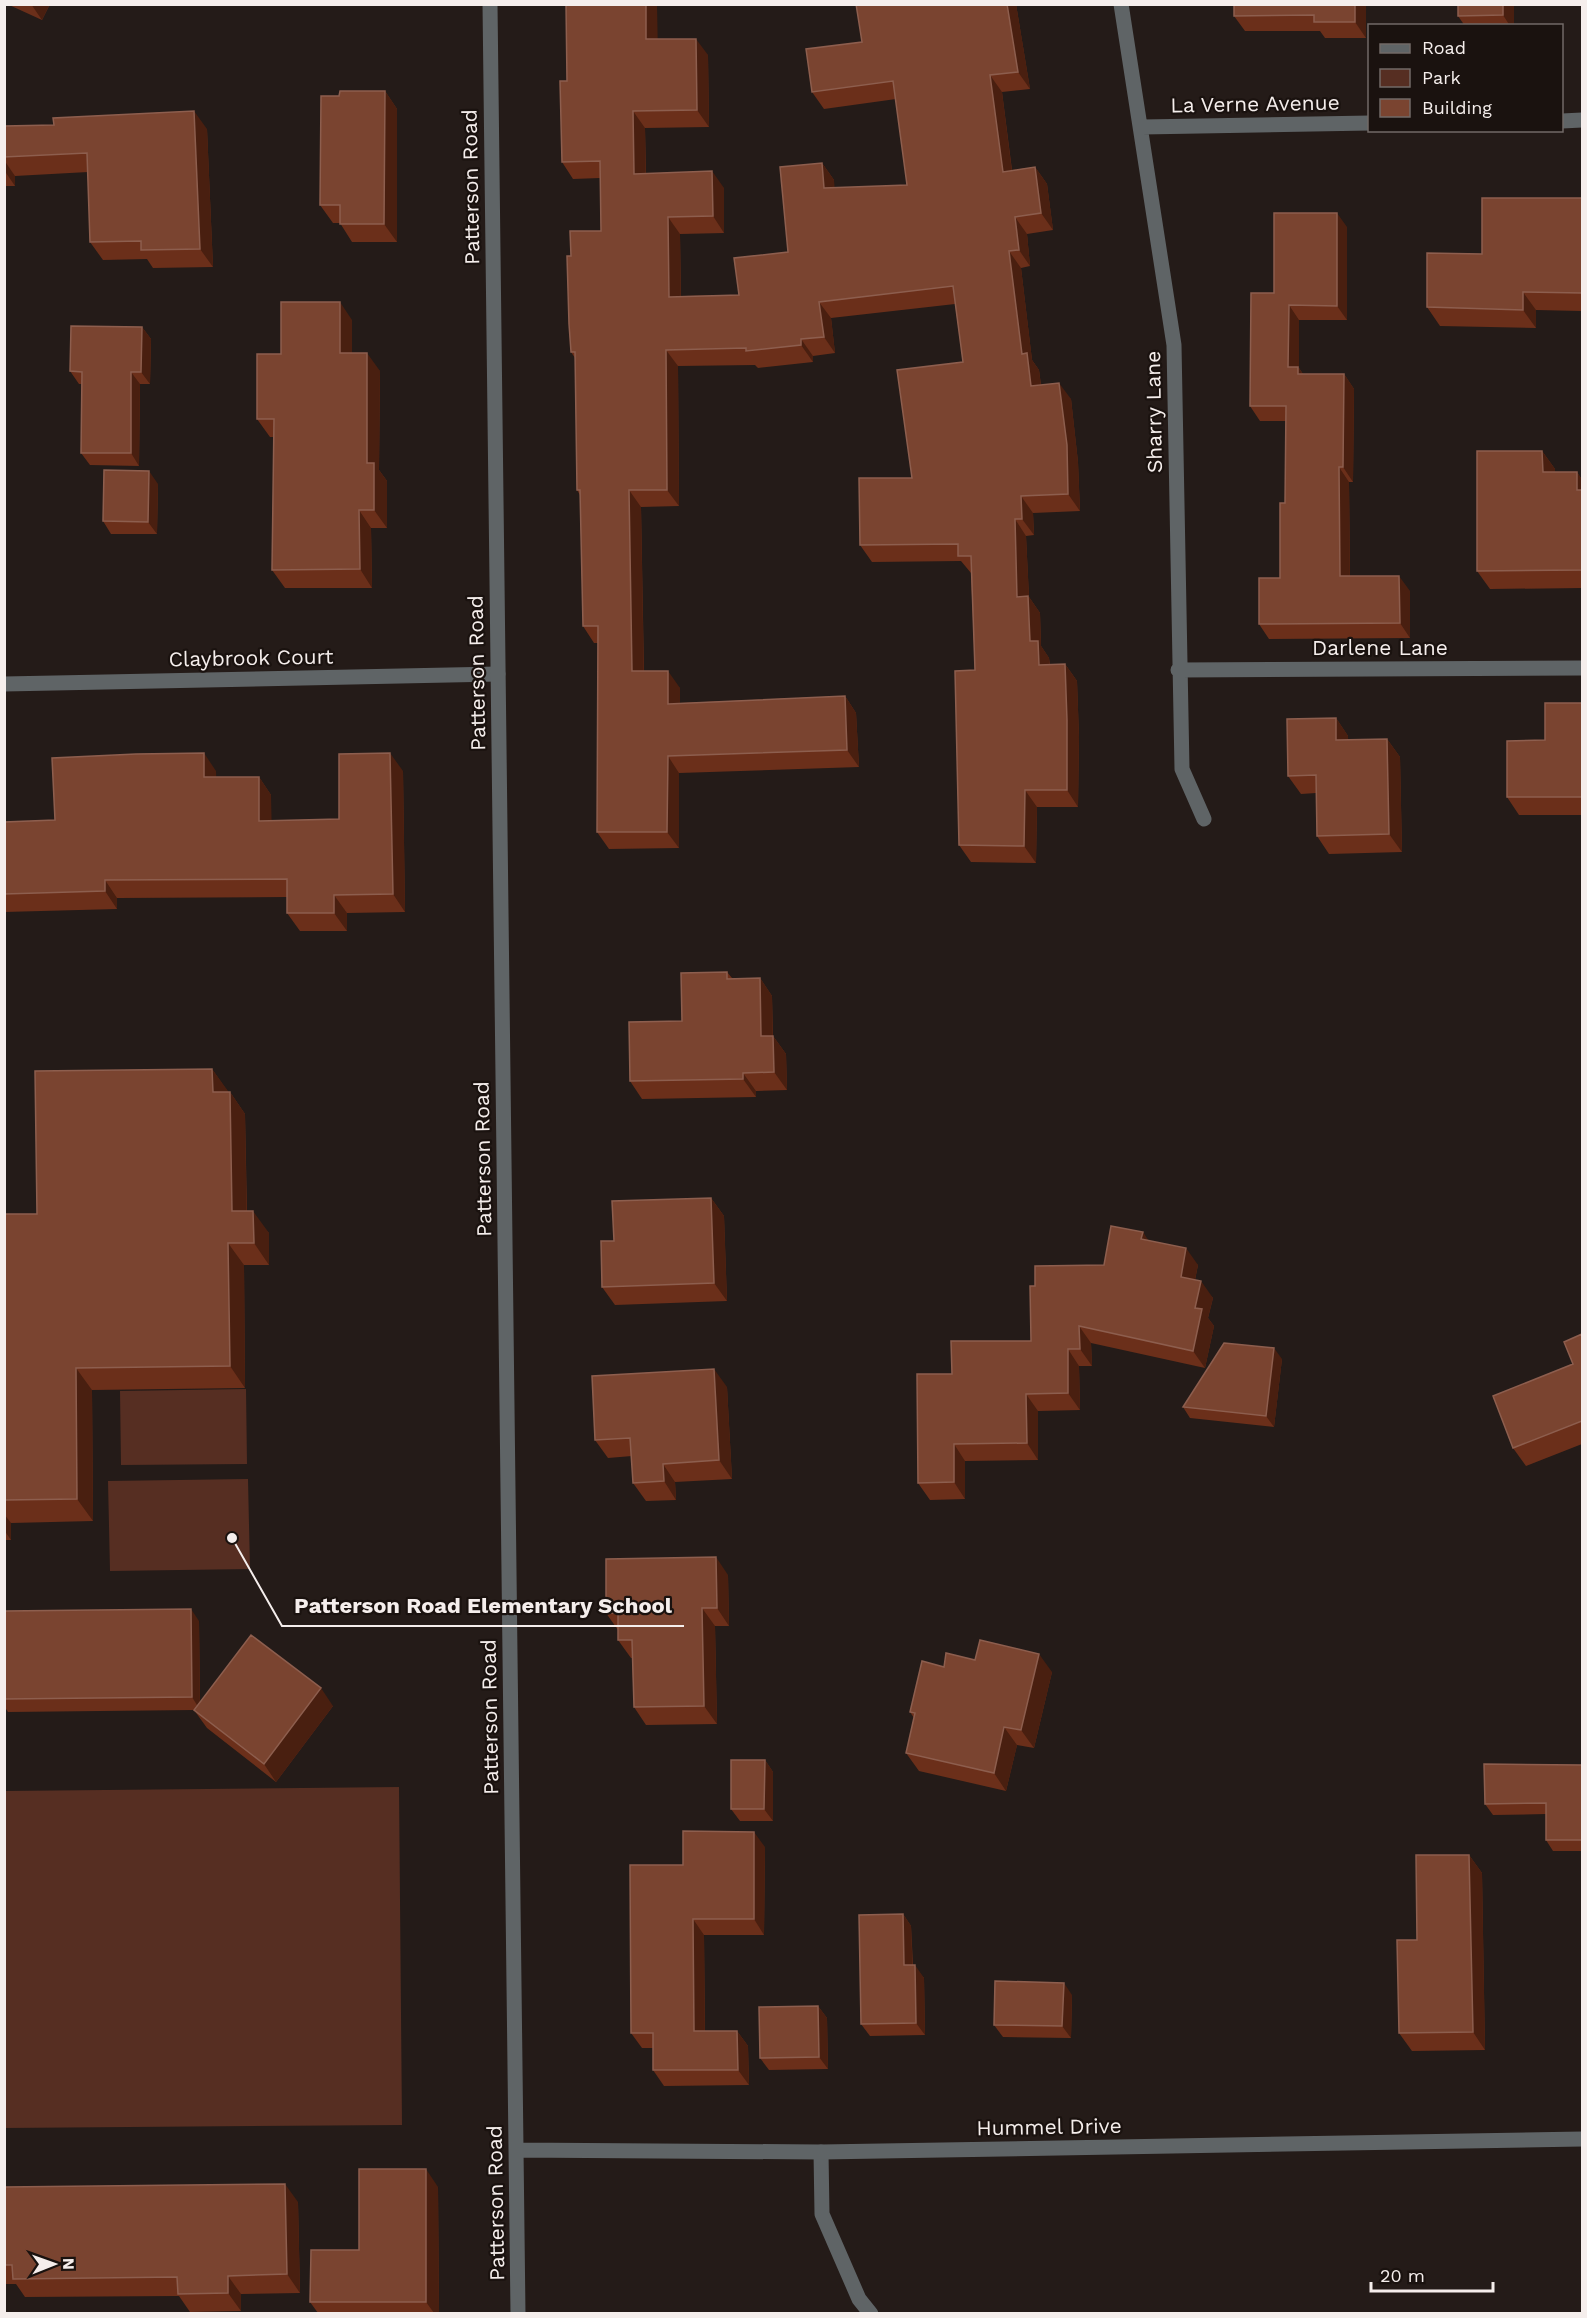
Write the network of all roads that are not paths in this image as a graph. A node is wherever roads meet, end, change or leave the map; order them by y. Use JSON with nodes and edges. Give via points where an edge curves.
{"nodes":[{"id":1,"x":490,"y":4,"type":"edge"},
{"id":2,"x":1121,"y":4,"type":"edge"},
{"id":3,"x":1582,"y":120,"type":"edge"},
{"id":4,"x":1563,"y":121,"type":"edge"},
{"id":5,"x":1368,"y":123,"type":"edge"},
{"id":6,"x":1142,"y":127,"type":"junction"},
{"id":7,"x":1582,"y":668,"type":"edge"},
{"id":8,"x":1178,"y":670,"type":"junction"},
{"id":9,"x":498,"y":674,"type":"junction"},
{"id":10,"x":4,"y":684,"type":"edge"},
{"id":11,"x":1204,"y":819,"type":"dead end"},
{"id":12,"x":1582,"y":2139,"type":"edge"},
{"id":13,"x":516,"y":2150,"type":"junction"},
{"id":14,"x":821,"y":2152,"type":"junction"},
{"id":15,"x":518,"y":2313,"type":"edge"},
{"id":16,"x":871,"y":2313,"type":"edge"}],
"edges":[{"from":1,"to":9,"type":"street","name":"Patterson Road"},
{"from":2,"to":6,"type":"street","name":"Sharry Lane"},
{"from":3,"to":4,"type":"street"},
{"from":5,"to":6,"type":"street","name":"La Verne Avenue"},
{"from":6,"to":8,"type":"street","name":"Sharry Lane","via":[[1174,345]]},
{"from":7,"to":8,"type":"street","name":"Darlene Lane"},
{"from":8,"to":11,"type":"street","name":"Sharry Lane","via":[[1182,769]]},
{"from":9,"to":10,"type":"street","name":"Claybrook Court"},
{"from":9,"to":13,"type":"street","name":"Patterson Road"},
{"from":12,"to":14,"type":"street","name":"Hummel Drive"},
{"from":13,"to":14,"type":"street","name":"Hummel Drive"},
{"from":13,"to":15,"type":"street","name":"Patterson Road"},
{"from":14,"to":16,"type":"street","via":[[822,2214],[859,2299]]}]}
